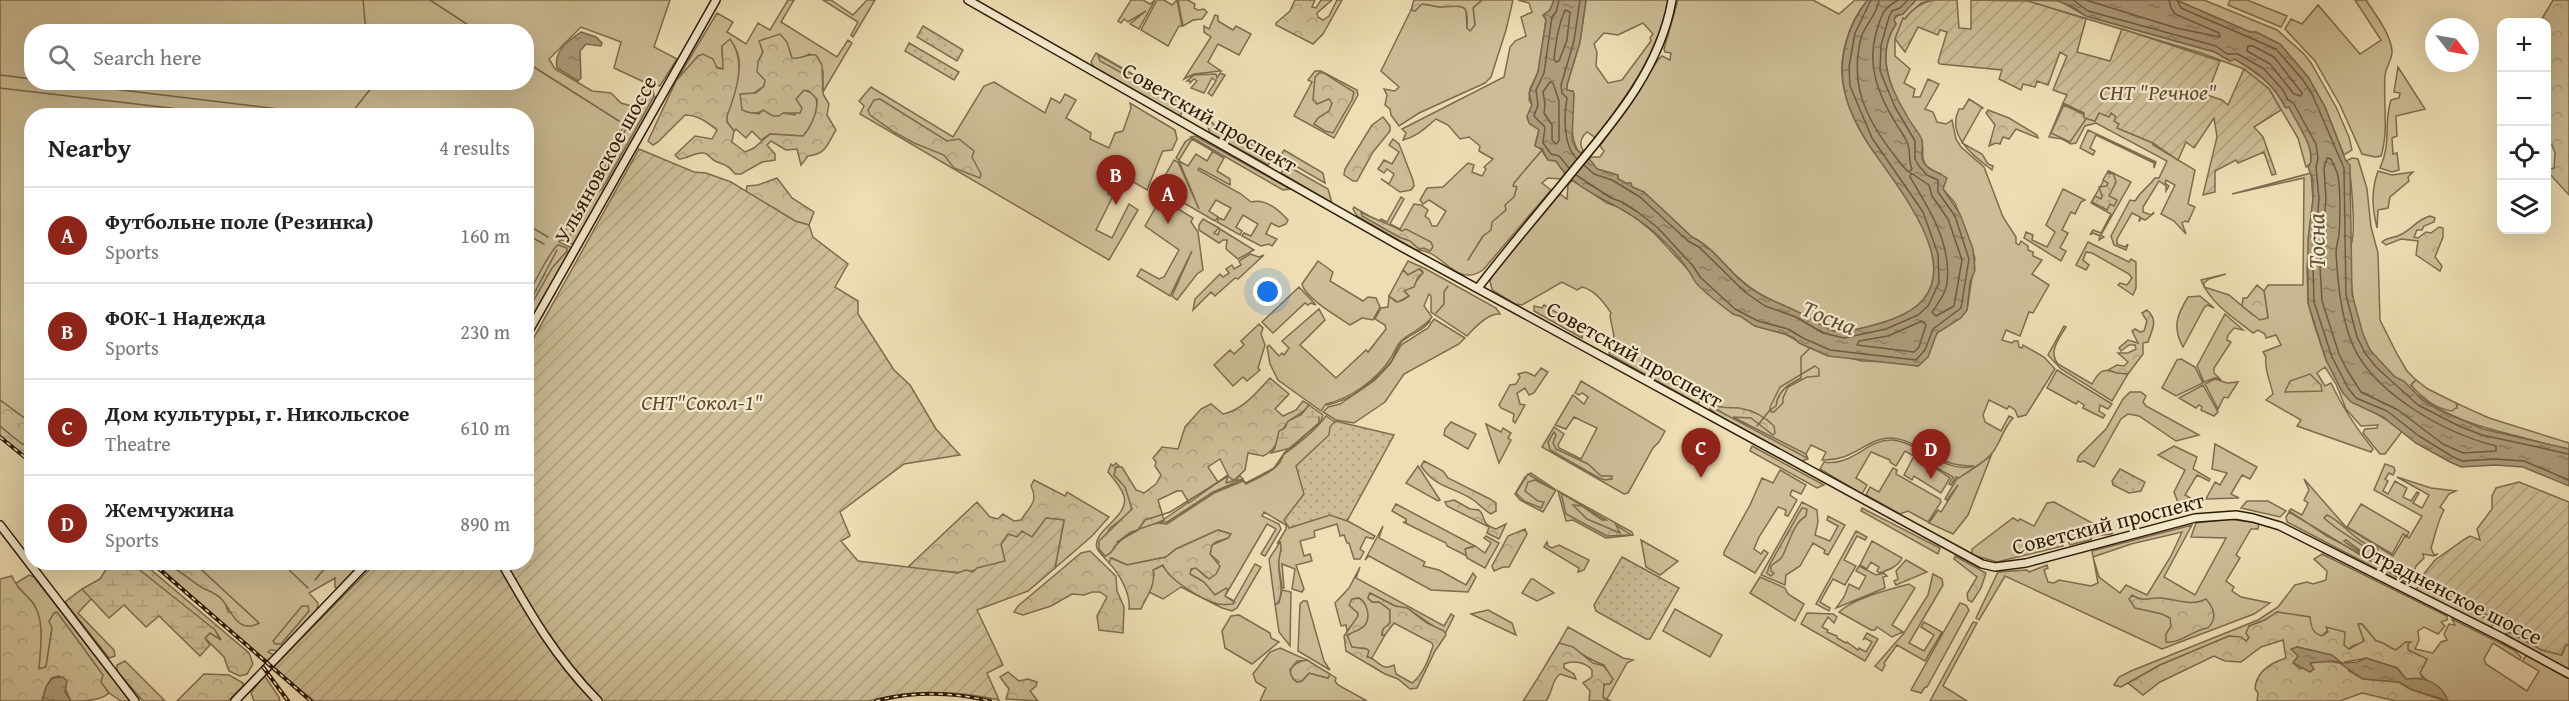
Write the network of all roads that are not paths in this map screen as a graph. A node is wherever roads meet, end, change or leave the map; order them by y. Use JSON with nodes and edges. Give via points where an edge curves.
{"nodes":[{"id":1,"x":716,"y":0,"type":"edge"},
{"id":2,"x":968,"y":0,"type":"edge"},
{"id":3,"x":1672,"y":0,"type":"edge"},
{"id":4,"x":1478,"y":288,"type":"junction"},
{"id":5,"x":534,"y":322,"type":"edge"},
{"id":6,"x":0,"y":525,"type":"edge"},
{"id":7,"x":2318,"y":545,"type":"joint"},
{"id":8,"x":24,"y":556,"type":"edge"},
{"id":9,"x":35,"y":570,"type":"edge"},
{"id":10,"x":360,"y":570,"type":"edge"},
{"id":11,"x":506,"y":570,"type":"edge"},
{"id":12,"x":2569,"y":674,"type":"edge"},
{"id":13,"x":135,"y":701,"type":"edge"},
{"id":14,"x":235,"y":701,"type":"edge"},
{"id":15,"x":598,"y":701,"type":"edge"}],
"edges":[{"from":1,"to":5,"type":"main road","name":"Ульяновское шоссе"},
{"from":2,"to":4,"type":"main road","name":"Советский проспект"},
{"from":3,"to":4,"type":"main road","via":[[1652,62],[1596,143]]},
{"from":4,"to":7,"type":"main road","name":"Советский проспект","via":[[1982,564],[1995,567],[2026,563],[2162,525],[2216,515],[2264,520]]},
{"from":6,"to":8,"type":"main road"},
{"from":7,"to":12,"type":"main road","name":"Отрадненское шоссе"},
{"from":9,"to":13,"type":"main road"},
{"from":10,"to":14,"type":"main road"},
{"from":11,"to":15,"type":"main road","via":[[543,636]]}]}
